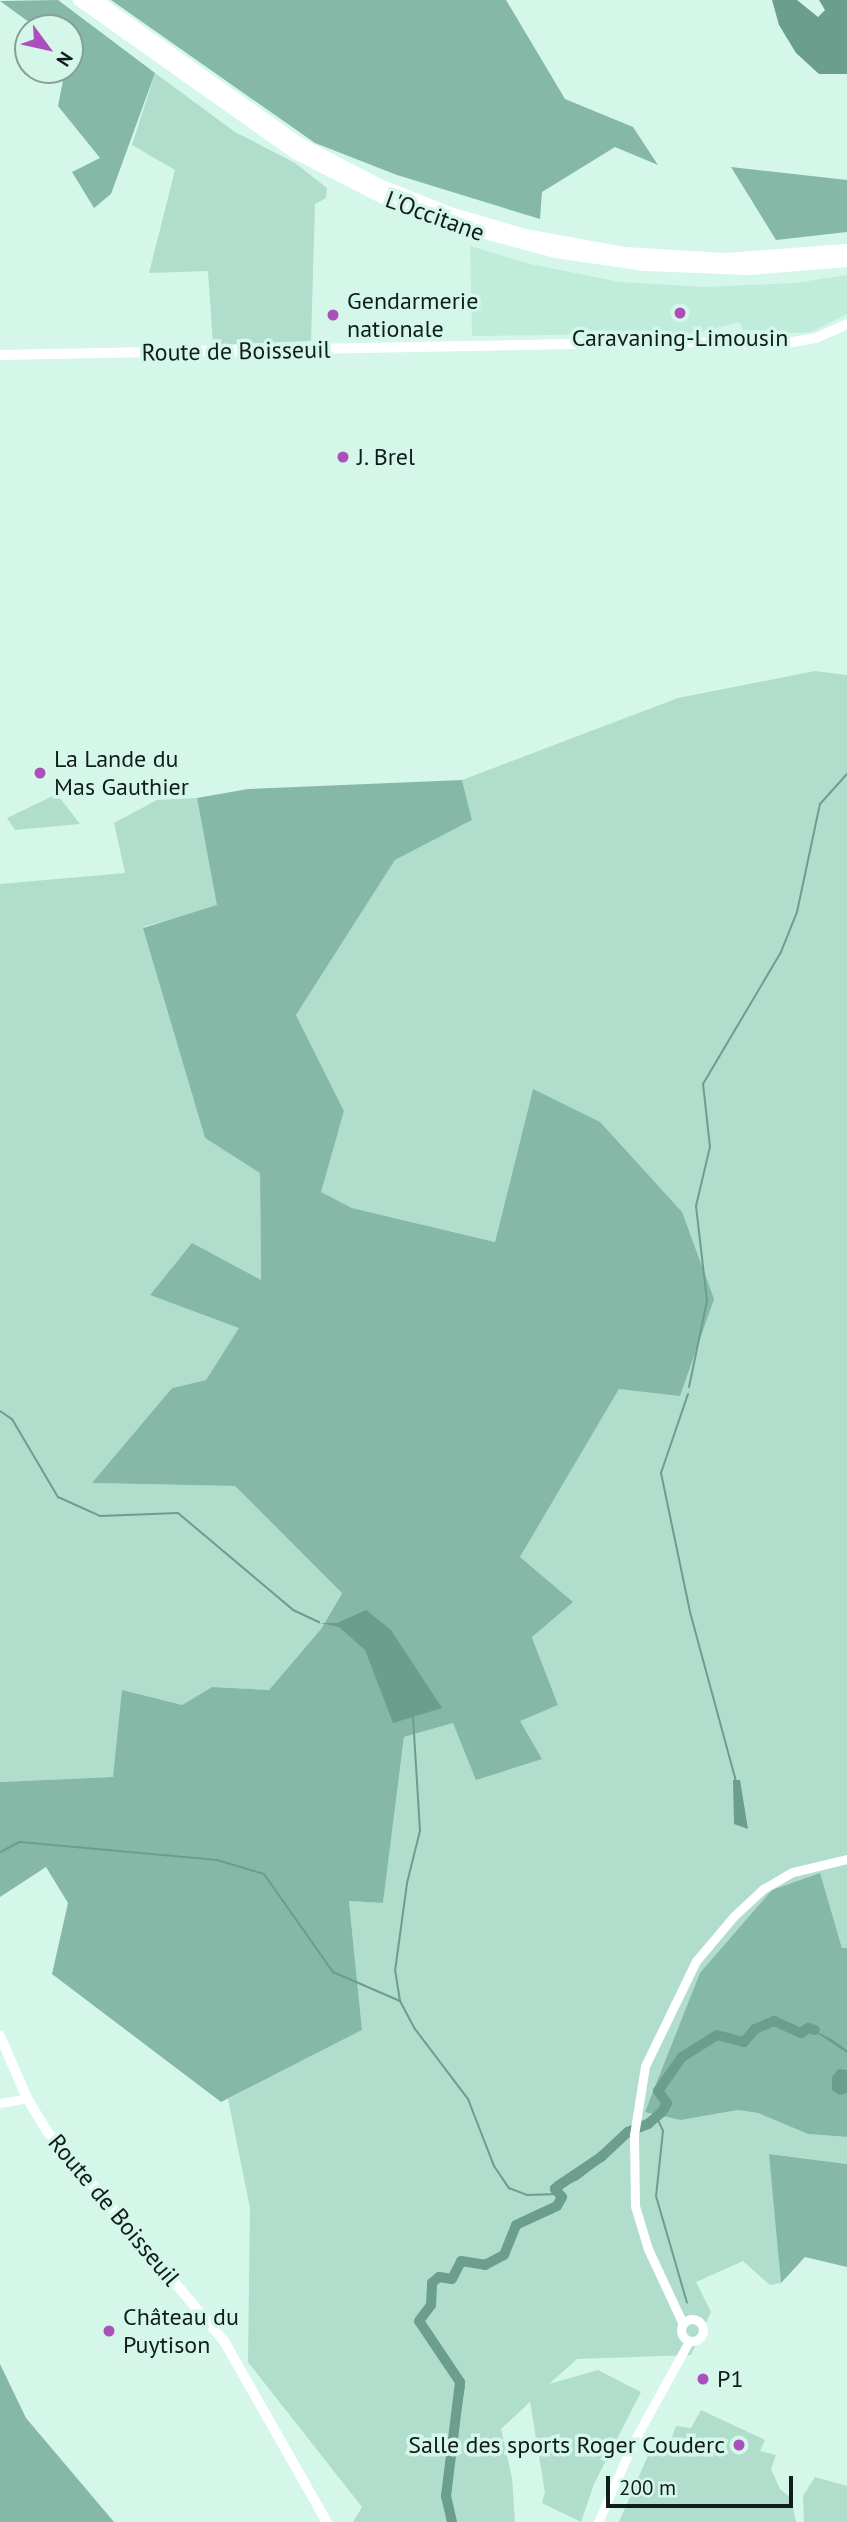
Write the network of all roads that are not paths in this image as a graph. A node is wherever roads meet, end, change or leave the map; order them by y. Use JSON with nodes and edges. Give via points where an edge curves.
{"nodes":[{"id":1,"x":79,"y":0,"type":"edge"},
{"id":2,"x":96,"y":0,"type":"edge"},
{"id":3,"x":847,"y":250,"type":"edge"},
{"id":4,"x":847,"y":261,"type":"edge"},
{"id":5,"x":847,"y":324,"type":"edge"},
{"id":6,"x":0,"y":355,"type":"edge"},
{"id":7,"x":847,"y":1859,"type":"edge"},
{"id":8,"x":0,"y":2036,"type":"edge"},
{"id":9,"x":27,"y":2098,"type":"junction"},
{"id":10,"x":0,"y":2103,"type":"edge"},
{"id":11,"x":327,"y":2522,"type":"edge"},
{"id":12,"x":598,"y":2522,"type":"edge"}],
"edges":[{"from":1,"to":4,"type":"highway","name":"L'Occitane","via":[[295,153],[432,218],[536,248],[632,264],[749,269]]},
{"from":2,"to":3,"type":"highway","name":"L'Occitane","via":[[297,142],[380,185],[450,213],[526,235],[625,253],[725,259]]},
{"from":5,"to":6,"type":"main road","name":"Route de Boisseuil","via":[[816,338],[775,345],[680,342]]},
{"from":7,"to":12,"type":"street","via":[[793,1872],[763,1889],[696,1961],[645,2066],[634,2135],[635,2206],[673,2308],[686,2329]]},
{"from":8,"to":9,"type":"main road","name":"Route de Boisseuil"},
{"from":9,"to":10,"type":"street"},
{"from":9,"to":11,"type":"main road","name":"Route de Boisseuil","via":[[47,2131],[224,2341]]}]}
